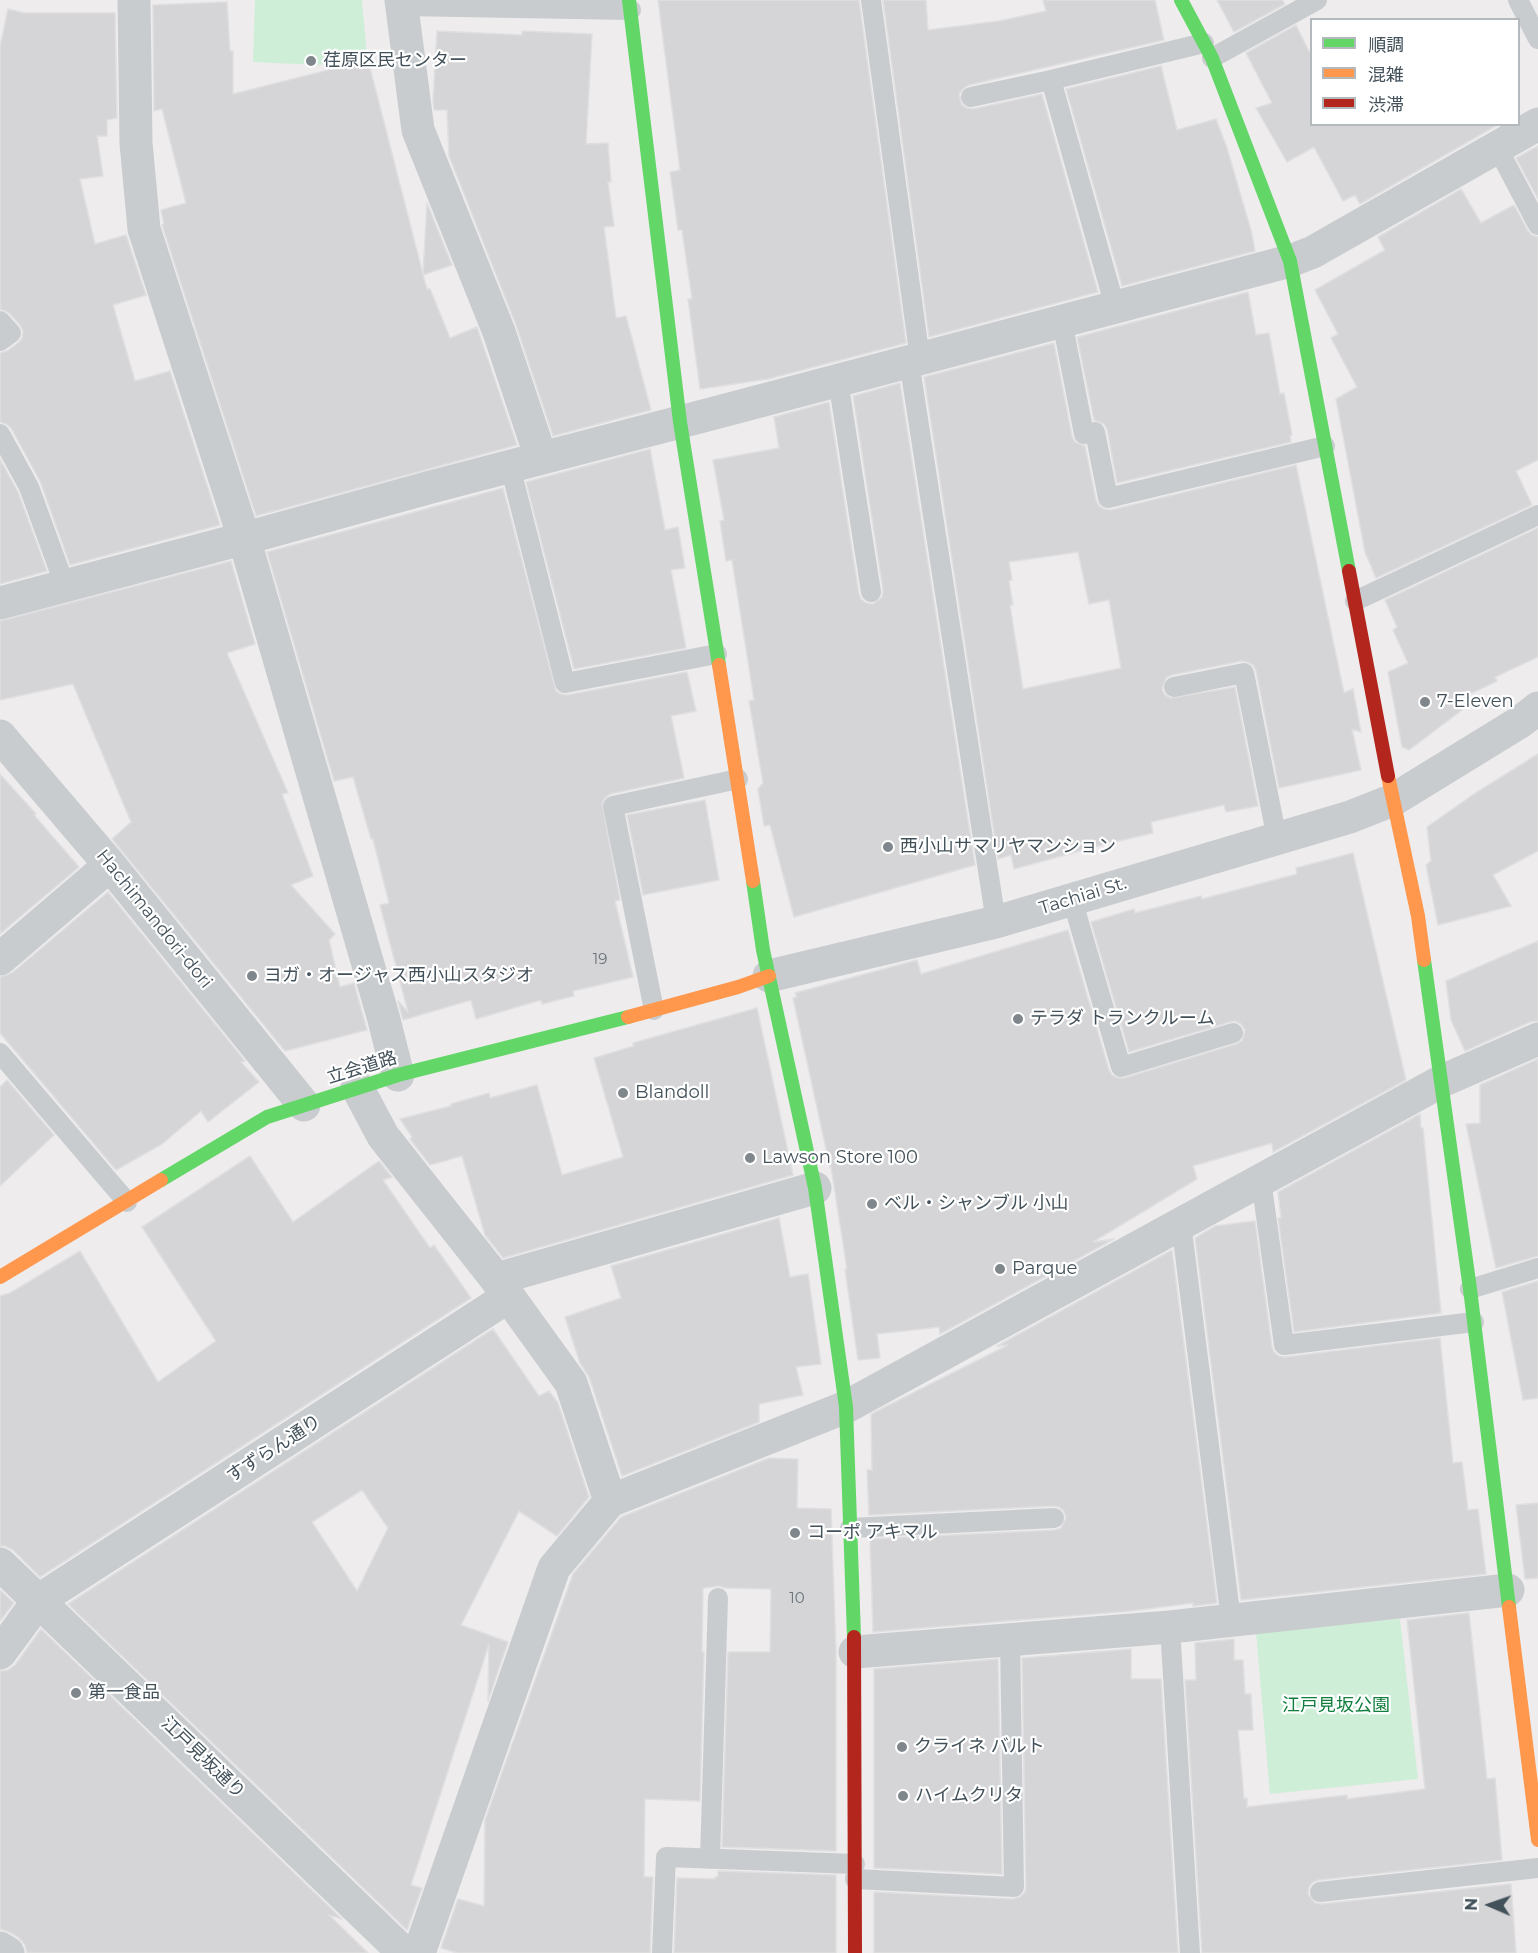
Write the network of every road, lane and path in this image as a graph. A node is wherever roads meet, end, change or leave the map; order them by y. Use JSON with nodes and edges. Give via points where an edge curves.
{"nodes":[{"id":1,"x":134,"y":0,"type":"edge"},
{"id":2,"x":871,"y":0,"type":"edge"},
{"id":3,"x":1181,"y":0,"type":"edge"},
{"id":4,"x":1317,"y":0,"type":"edge"},
{"id":5,"x":1518,"y":0,"type":"edge"},
{"id":6,"x":402,"y":3,"type":"edge"},
{"id":7,"x":630,"y":5,"type":"edge"},
{"id":8,"x":1538,"y":39,"type":"edge"},
{"id":9,"x":1208,"y":51,"type":"junction"},
{"id":10,"x":1052,"y":80,"type":"junction"},
{"id":11,"x":971,"y":97,"type":"dead end"},
{"id":12,"x":1538,"y":124,"type":"edge"},
{"id":13,"x":1497,"y":147,"type":"junction"},
{"id":14,"x":1538,"y":225,"type":"edge"},
{"id":15,"x":1290,"y":261,"type":"junction"},
{"id":16,"x":1115,"y":307,"type":"junction"},
{"id":17,"x":0,"y":321,"type":"edge"},
{"id":18,"x":1062,"y":321,"type":"junction"},
{"id":19,"x":0,"y":341,"type":"edge"},
{"id":20,"x":915,"y":360,"type":"junction"},
{"id":21,"x":838,"y":380,"type":"junction"},
{"id":22,"x":680,"y":422,"type":"junction"},
{"id":23,"x":0,"y":434,"type":"edge"},
{"id":24,"x":1325,"y":446,"type":"junction"},
{"id":25,"x":525,"y":462,"type":"junction"},
{"id":26,"x":1538,"y":515,"type":"edge"},
{"id":27,"x":244,"y":538,"type":"junction"},
{"id":28,"x":65,"y":586,"type":"junction"},
{"id":29,"x":872,"y":592,"type":"dead end"},
{"id":30,"x":1355,"y":601,"type":"junction"},
{"id":31,"x":0,"y":603,"type":"edge"},
{"id":32,"x":717,"y":654,"type":"junction"},
{"id":33,"x":1174,"y":687,"type":"dead end"},
{"id":34,"x":1538,"y":708,"type":"edge"},
{"id":35,"x":0,"y":736,"type":"edge"},
{"id":36,"x":738,"y":779,"type":"junction"},
{"id":37,"x":1393,"y":800,"type":"junction"},
{"id":38,"x":1277,"y":839,"type":"junction"},
{"id":39,"x":111,"y":865,"type":"junction"},
{"id":40,"x":1072,"y":899,"type":"junction"},
{"id":41,"x":996,"y":922,"type":"junction"},
{"id":42,"x":0,"y":959,"type":"edge"},
{"id":43,"x":769,"y":976,"type":"junction"},
{"id":44,"x":654,"y":1010,"type":"junction"},
{"id":45,"x":1233,"y":1033,"type":"dead end"},
{"id":46,"x":1538,"y":1039,"type":"edge"},
{"id":47,"x":0,"y":1053,"type":"edge"},
{"id":48,"x":398,"y":1076,"type":"junction"},
{"id":49,"x":1442,"y":1081,"type":"junction"},
{"id":50,"x":357,"y":1087,"type":"junction"},
{"id":51,"x":304,"y":1105,"type":"junction"},
{"id":52,"x":1261,"y":1180,"type":"junction"},
{"id":53,"x":815,"y":1188,"type":"junction"},
{"id":54,"x":128,"y":1202,"type":"junction"},
{"id":55,"x":1181,"y":1223,"type":"junction"},
{"id":56,"x":1538,"y":1268,"type":"edge"},
{"id":57,"x":0,"y":1277,"type":"edge"},
{"id":58,"x":502,"y":1288,"type":"junction"},
{"id":59,"x":1470,"y":1289,"type":"junction"},
{"id":60,"x":1474,"y":1322,"type":"junction"},
{"id":61,"x":846,"y":1407,"type":"junction"},
{"id":62,"x":610,"y":1502,"type":"junction"},
{"id":63,"x":1054,"y":1518,"type":"dead end"},
{"id":64,"x":850,"y":1528,"type":"junction"},
{"id":65,"x":0,"y":1564,"type":"edge"},
{"id":66,"x":1508,"y":1590,"type":"junction"},
{"id":67,"x":718,"y":1598,"type":"dead end"},
{"id":68,"x":39,"y":1600,"type":"junction"},
{"id":69,"x":1231,"y":1620,"type":"junction"},
{"id":70,"x":1170,"y":1627,"type":"junction"},
{"id":71,"x":1010,"y":1640,"type":"junction"},
{"id":72,"x":855,"y":1652,"type":"junction"},
{"id":73,"x":0,"y":1653,"type":"edge"},
{"id":74,"x":1532,"y":1744,"type":"edge"},
{"id":75,"x":1538,"y":1840,"type":"edge"},
{"id":76,"x":710,"y":1859,"type":"junction"},
{"id":77,"x":1538,"y":1868,"type":"edge"},
{"id":78,"x":855,"y":1872,"type":"junction"},
{"id":79,"x":1320,"y":1892,"type":"dead end"},
{"id":80,"x":0,"y":1948,"type":"edge"},
{"id":81,"x":8,"y":1953,"type":"edge"},
{"id":82,"x":404,"y":1953,"type":"edge"},
{"id":83,"x":419,"y":1953,"type":"edge"},
{"id":84,"x":662,"y":1953,"type":"edge"},
{"id":85,"x":855,"y":1953,"type":"edge"},
{"id":86,"x":1190,"y":1953,"type":"edge"}],
"edges":[{"from":1,"to":27,"type":"street","via":[[136,143],[144,229]]},
{"from":2,"to":20,"type":"lane"},
{"from":3,"to":9,"type":"street"},
{"from":4,"to":9,"type":"lane"},
{"from":5,"to":8,"type":"lane"},
{"from":6,"to":7,"type":"lane"},
{"from":6,"to":25,"type":"street","via":[[418,129],[499,333]]},
{"from":7,"to":22,"type":"street"},
{"from":9,"to":10,"type":"lane"},
{"from":9,"to":15,"type":"street"},
{"from":10,"to":11,"type":"lane"},
{"from":10,"to":16,"type":"lane"},
{"from":12,"to":13,"type":"street"},
{"from":13,"to":14,"type":"lane"},
{"from":13,"to":15,"type":"street","via":[[1313,252]]},
{"from":15,"to":16,"type":"street"},
{"from":15,"to":24,"type":"street"},
{"from":16,"to":18,"type":"street"},
{"from":17,"to":19,"type":"lane","via":[[11,333]]},
{"from":18,"to":20,"type":"street"},
{"from":18,"to":24,"type":"lane","via":[[1084,434],[1095,432],[1108,498]]},
{"from":20,"to":21,"type":"street"},
{"from":20,"to":41,"type":"lane"},
{"from":21,"to":22,"type":"street"},
{"from":21,"to":29,"type":"lane"},
{"from":22,"to":25,"type":"street"},
{"from":22,"to":32,"type":"street"},
{"from":23,"to":28,"type":"lane","via":[[29,487]]},
{"from":24,"to":30,"type":"street"},
{"from":25,"to":27,"type":"street"},
{"from":25,"to":32,"type":"lane","via":[[565,683]]},
{"from":26,"to":30,"type":"lane"},
{"from":27,"to":28,"type":"street"},
{"from":27,"to":48,"type":"street"},
{"from":28,"to":31,"type":"street"},
{"from":30,"to":37,"type":"street"},
{"from":32,"to":36,"type":"street"},
{"from":33,"to":38,"type":"lane","via":[[1244,673]]},
{"from":34,"to":37,"type":"street","name":"Tachiai St."},
{"from":35,"to":39,"type":"street","name":"Hachimandori-dori"},
{"from":36,"to":43,"type":"street"},
{"from":36,"to":44,"type":"lane","via":[[613,806]]},
{"from":37,"to":38,"type":"street","name":"Tachiai St."},
{"from":37,"to":49,"type":"street","via":[[1418,916]]},
{"from":38,"to":40,"type":"street","name":"Tachiai St."},
{"from":39,"to":42,"type":"street"},
{"from":39,"to":51,"type":"street","name":"Hachimandori-dori"},
{"from":40,"to":41,"type":"street","name":"Tachiai St."},
{"from":40,"to":45,"type":"lane","via":[[1121,1067]]},
{"from":41,"to":43,"type":"street","name":"Tachiai St."},
{"from":43,"to":44,"type":"street","name":"立会道路"},
{"from":43,"to":53,"type":"street"},
{"from":44,"to":48,"type":"street","name":"立会道路"},
{"from":46,"to":49,"type":"street"},
{"from":47,"to":54,"type":"lane"},
{"from":48,"to":50,"type":"street","name":"立会道路"},
{"from":49,"to":52,"type":"street"},
{"from":49,"to":59,"type":"street"},
{"from":50,"to":51,"type":"street","name":"立会道路"},
{"from":50,"to":58,"type":"street","via":[[383,1136]]},
{"from":51,"to":54,"type":"street","name":"立会道路","via":[[267,1117]]},
{"from":52,"to":55,"type":"street"},
{"from":52,"to":60,"type":"lane","via":[[1284,1345]]},
{"from":53,"to":58,"type":"street","name":"すずらん通り"},
{"from":53,"to":61,"type":"street"},
{"from":54,"to":57,"type":"street","name":"立会道路"},
{"from":55,"to":61,"type":"street"},
{"from":55,"to":69,"type":"lane"},
{"from":56,"to":59,"type":"lane"},
{"from":58,"to":62,"type":"street","via":[[571,1383]]},
{"from":58,"to":68,"type":"street","name":"すずらん通り"},
{"from":59,"to":60,"type":"street"},
{"from":60,"to":66,"type":"street"},
{"from":61,"to":62,"type":"street"},
{"from":61,"to":64,"type":"street"},
{"from":62,"to":83,"type":"street","via":[[554,1568]]},
{"from":63,"to":64,"type":"lane"},
{"from":64,"to":72,"type":"street"},
{"from":65,"to":68,"type":"street","name":"江戸見坂通り"},
{"from":66,"to":69,"type":"street"},
{"from":66,"to":74,"type":"street"},
{"from":67,"to":76,"type":"lane"},
{"from":68,"to":73,"type":"street"},
{"from":68,"to":82,"type":"street","name":"江戸見坂通り"},
{"from":69,"to":70,"type":"street"},
{"from":70,"to":71,"type":"street"},
{"from":70,"to":86,"type":"lane"},
{"from":71,"to":72,"type":"street"},
{"from":71,"to":78,"type":"lane","via":[[1014,1887]]},
{"from":72,"to":78,"type":"street"},
{"from":74,"to":75,"type":"street"},
{"from":76,"to":78,"type":"lane"},
{"from":76,"to":84,"type":"lane","via":[[666,1857]]},
{"from":77,"to":79,"type":"lane"},
{"from":78,"to":85,"type":"street"},
{"from":80,"to":81,"type":"street"}]}
